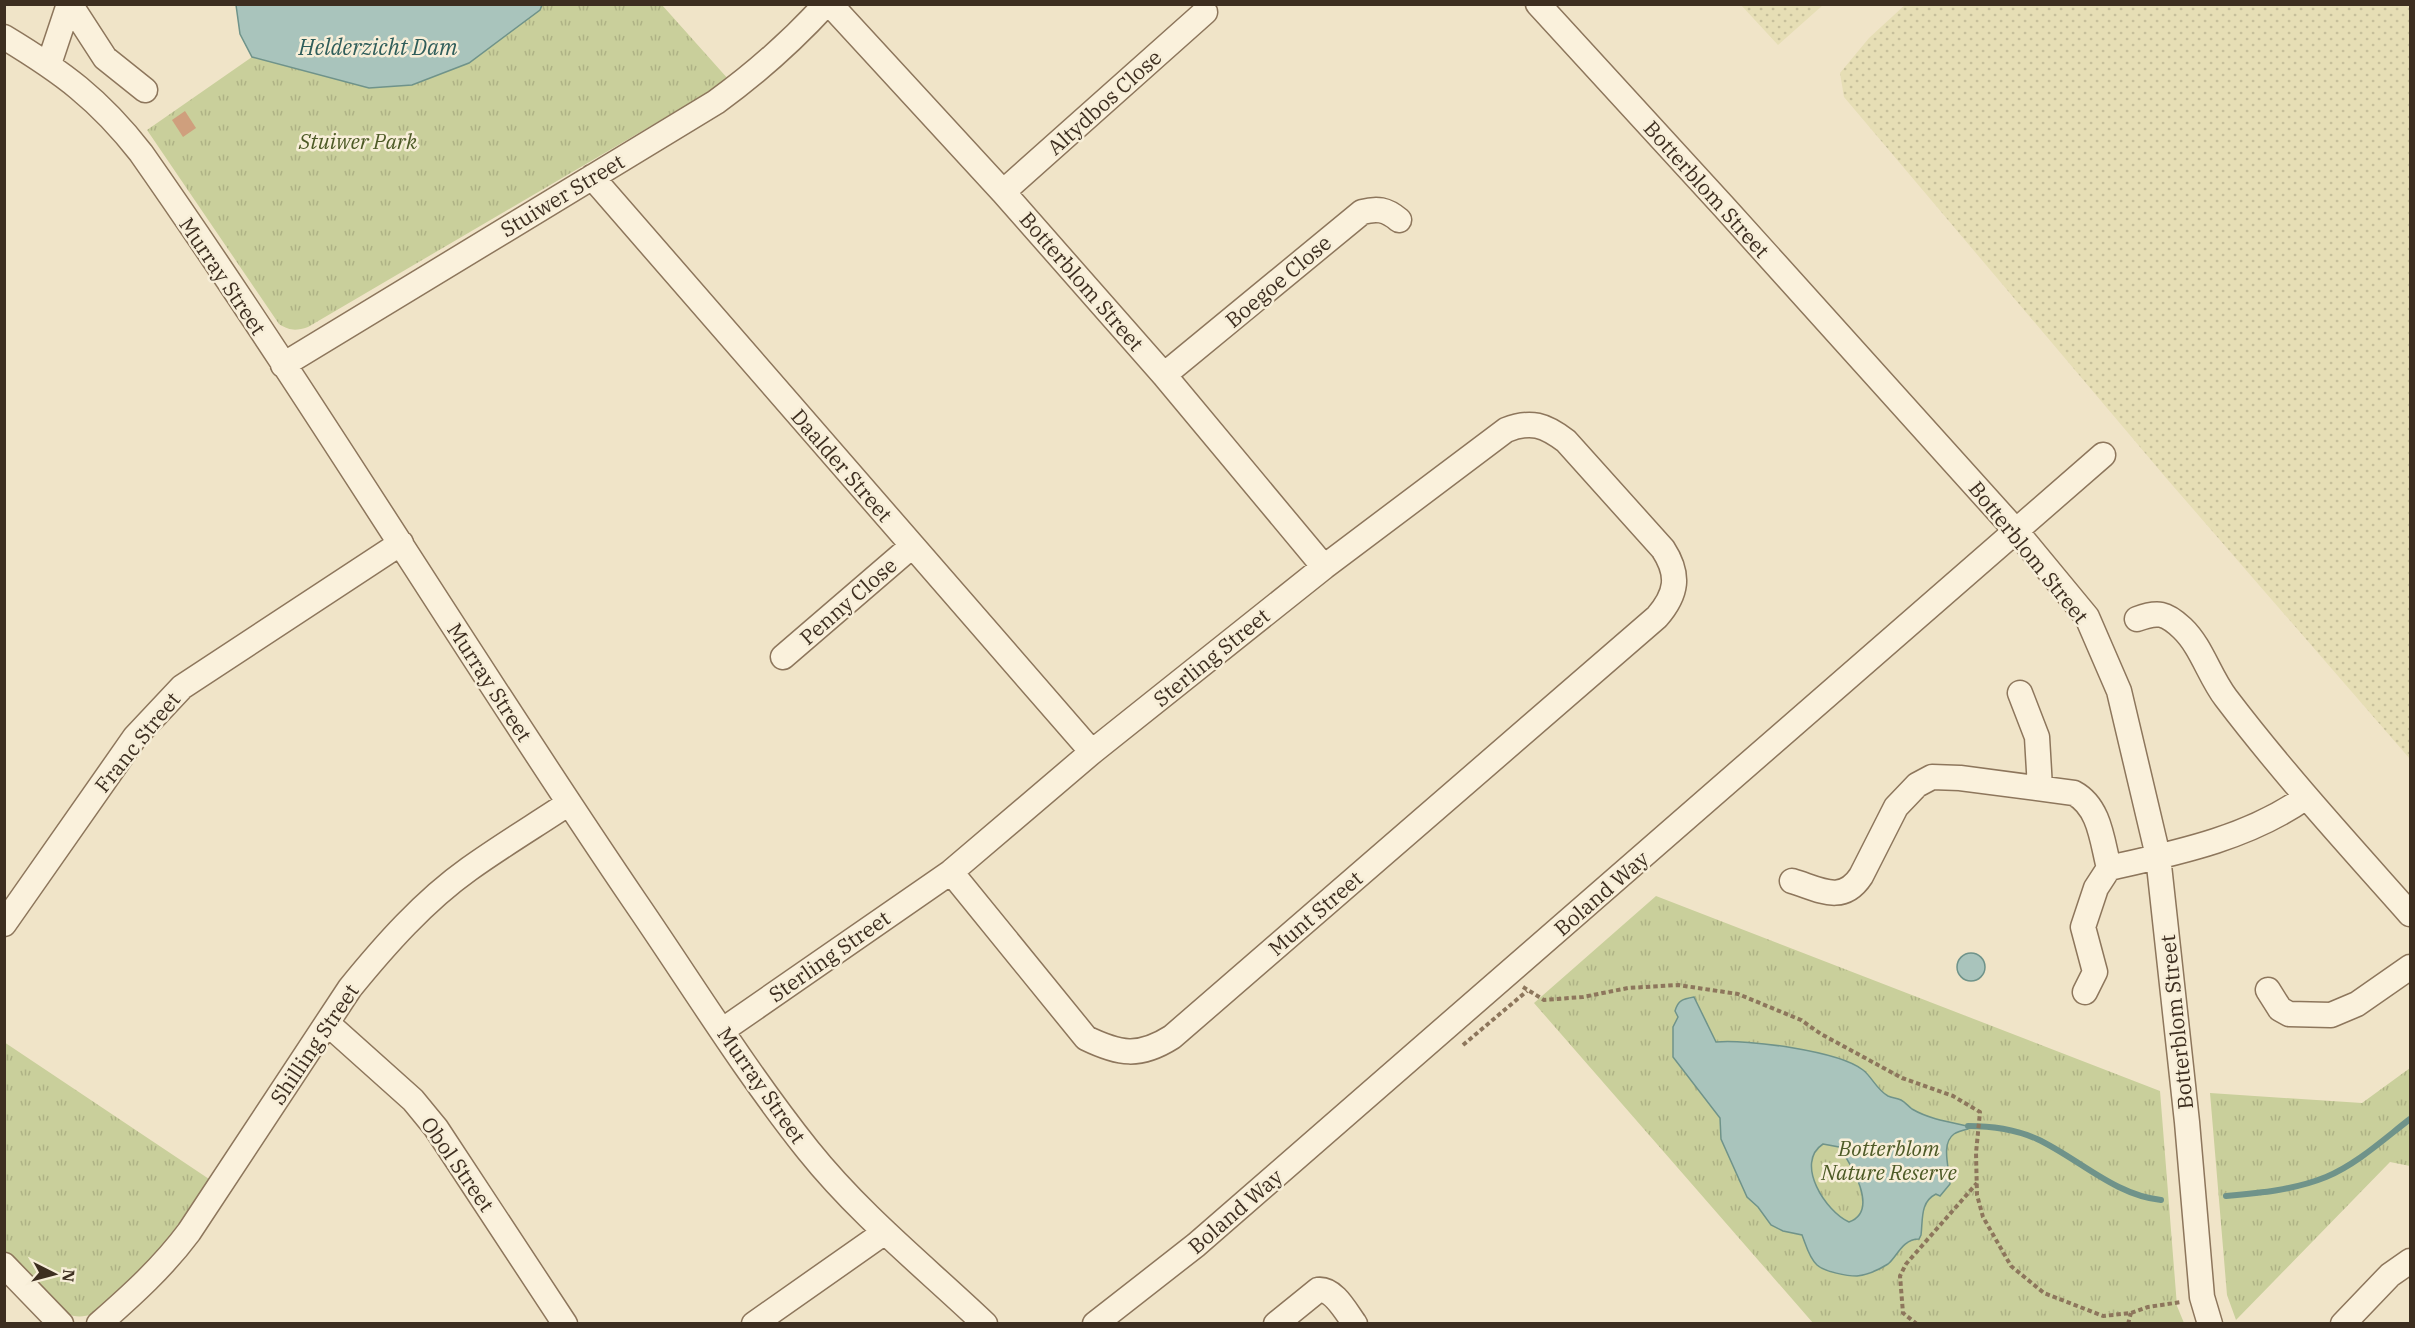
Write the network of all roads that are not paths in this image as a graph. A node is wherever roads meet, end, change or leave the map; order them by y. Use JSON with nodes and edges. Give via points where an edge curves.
{"nodes":[{"id":1,"x":69,"y":4,"type":"edge"},
{"id":2,"x":828,"y":4,"type":"edge"},
{"id":3,"x":1538,"y":4,"type":"edge"},
{"id":4,"x":1205,"y":12,"type":"dead end"},
{"id":5,"x":4,"y":38,"type":"edge"},
{"id":6,"x":49,"y":64,"type":"junction"},
{"id":7,"x":145,"y":90,"type":"dead end"},
{"id":8,"x":592,"y":177,"type":"junction"},
{"id":9,"x":1003,"y":192,"type":"junction"},
{"id":10,"x":1399,"y":220,"type":"dead end"},
{"id":11,"x":283,"y":365,"type":"junction"},
{"id":12,"x":1164,"y":375,"type":"junction"},
{"id":13,"x":2103,"y":455,"type":"dead end"},
{"id":14,"x":2016,"y":531,"type":"junction"},
{"id":15,"x":401,"y":543,"type":"junction"},
{"id":16,"x":912,"y":546,"type":"junction"},
{"id":17,"x":1324,"y":567,"type":"junction"},
{"id":18,"x":1674,"y":579,"type":"joint"},
{"id":19,"x":2137,"y":619,"type":"dead end"},
{"id":20,"x":783,"y":657,"type":"dead end"},
{"id":21,"x":2020,"y":693,"type":"dead end"},
{"id":22,"x":1092,"y":752,"type":"junction"},
{"id":23,"x":2040,"y":788,"type":"junction"},
{"id":24,"x":2306,"y":797,"type":"junction"},
{"id":25,"x":568,"y":803,"type":"junction"},
{"id":26,"x":2158,"y":856,"type":"junction"},
{"id":27,"x":2109,"y":868,"type":"junction"},
{"id":28,"x":951,"y":872,"type":"junction"},
{"id":29,"x":1792,"y":882,"type":"dead end"},
{"id":30,"x":2410,"y":914,"type":"edge"},
{"id":31,"x":4,"y":924,"type":"edge"},
{"id":32,"x":2410,"y":967,"type":"edge"},
{"id":33,"x":2268,"y":990,"type":"dead end"},
{"id":34,"x":2085,"y":992,"type":"dead end"},
{"id":35,"x":327,"y":1023,"type":"junction"},
{"id":36,"x":723,"y":1030,"type":"junction"},
{"id":37,"x":885,"y":1232,"type":"junction"},
{"id":38,"x":2410,"y":1261,"type":"edge"},
{"id":39,"x":4,"y":1266,"type":"edge"},
{"id":40,"x":61,"y":1323,"type":"edge"},
{"id":41,"x":99,"y":1323,"type":"edge"},
{"id":42,"x":565,"y":1323,"type":"edge"},
{"id":43,"x":754,"y":1323,"type":"edge"},
{"id":44,"x":985,"y":1323,"type":"edge"},
{"id":45,"x":1095,"y":1323,"type":"edge"},
{"id":46,"x":1276,"y":1323,"type":"edge"},
{"id":47,"x":1355,"y":1323,"type":"edge"},
{"id":48,"x":2210,"y":1323,"type":"edge"},
{"id":49,"x":2343,"y":1323,"type":"edge"}],
"edges":[{"from":1,"to":6,"type":"street"},
{"from":1,"to":7,"type":"street","via":[[105,58]]},
{"from":2,"to":8,"type":"street","name":"Stuiwer Street","via":[[757,72],[716,102]]},
{"from":2,"to":9,"type":"street","name":"Botterblom Street"},
{"from":3,"to":14,"type":"street","name":"Botterblom Street"},
{"from":4,"to":9,"type":"street","name":"Altydbos Close"},
{"from":5,"to":6,"type":"street","name":"Murray Street"},
{"from":6,"to":11,"type":"street","name":"Murray Street","via":[[83,90],[124,131]]},
{"from":8,"to":11,"type":"street","name":"Stuiwer Street"},
{"from":8,"to":16,"type":"street","name":"Daalder Street"},
{"from":9,"to":12,"type":"street","name":"Botterblom Street"},
{"from":10,"to":12,"type":"street","name":"Boegoe Close","via":[[1382,210],[1362,213]]},
{"from":11,"to":15,"type":"street","name":"Murray Street"},
{"from":12,"to":17,"type":"street","name":"Botterblom Street"},
{"from":13,"to":14,"type":"street","name":"Boland Way"},
{"from":14,"to":26,"type":"street","name":"Botterblom Street","via":[[2087,617],[2119,691]]},
{"from":14,"to":45,"type":"street","name":"Boland Way","via":[[1197,1245]]},
{"from":15,"to":25,"type":"street","name":"Murray Street"},
{"from":15,"to":31,"type":"street","name":"Franc Street","via":[[182,687],[135,737]]},
{"from":16,"to":20,"type":"street","name":"Penny Close"},
{"from":16,"to":22,"type":"street","name":"Daalder Street"},
{"from":17,"to":18,"type":"street","name":"Sterling Street","via":[[1488,442],[1506,430],[1529,424],[1554,432],[1566,441],[1663,549],[1672,563]]},
{"from":17,"to":22,"type":"street","name":"Sterling Street"},
{"from":18,"to":28,"type":"street","name":"Munt Street","via":[[1670,597],[1657,617],[1156,1047],[1127,1052],[1086,1038]]},
{"from":19,"to":24,"type":"street","via":[[2154,613],[2167,616],[2183,629],[2224,696]]},
{"from":21,"to":23,"type":"street","via":[[2037,737]]},
{"from":22,"to":28,"type":"street","name":"Sterling Street"},
{"from":23,"to":27,"type":"street","via":[[2074,793],[2093,809]]},
{"from":23,"to":29,"type":"street","via":[[1932,777],[1917,785],[1896,807],[1860,876],[1846,892]]},
{"from":24,"to":26,"type":"street","via":[[2271,819],[2210,843]]},
{"from":24,"to":30,"type":"street"},
{"from":25,"to":35,"type":"street","name":"Shilling Street","via":[[468,869],[438,894],[376,956]]},
{"from":25,"to":36,"type":"street","name":"Murray Street"},
{"from":26,"to":27,"type":"street"},
{"from":26,"to":48,"type":"street","name":"Botterblom Street","via":[[2202,1297]]},
{"from":27,"to":34,"type":"street","via":[[2096,888],[2084,927],[2095,972]]},
{"from":28,"to":36,"type":"street","name":"Sterling Street"},
{"from":32,"to":33,"type":"street","via":[[2357,1004],[2331,1015],[2289,1014],[2280,1009]]},
{"from":35,"to":41,"type":"street","name":"Shilling Street","via":[[171,1257]]},
{"from":35,"to":42,"type":"street","name":"Obol Street","via":[[406,1094],[436,1128]]},
{"from":36,"to":37,"type":"street","name":"Murray Street","via":[[809,1152]]},
{"from":37,"to":43,"type":"street"},
{"from":37,"to":44,"type":"street","name":"Murray Street"},
{"from":38,"to":49,"type":"street","via":[[2390,1275]]},
{"from":39,"to":40,"type":"street"},
{"from":46,"to":47,"type":"street","via":[[1324,1289]]}]}
